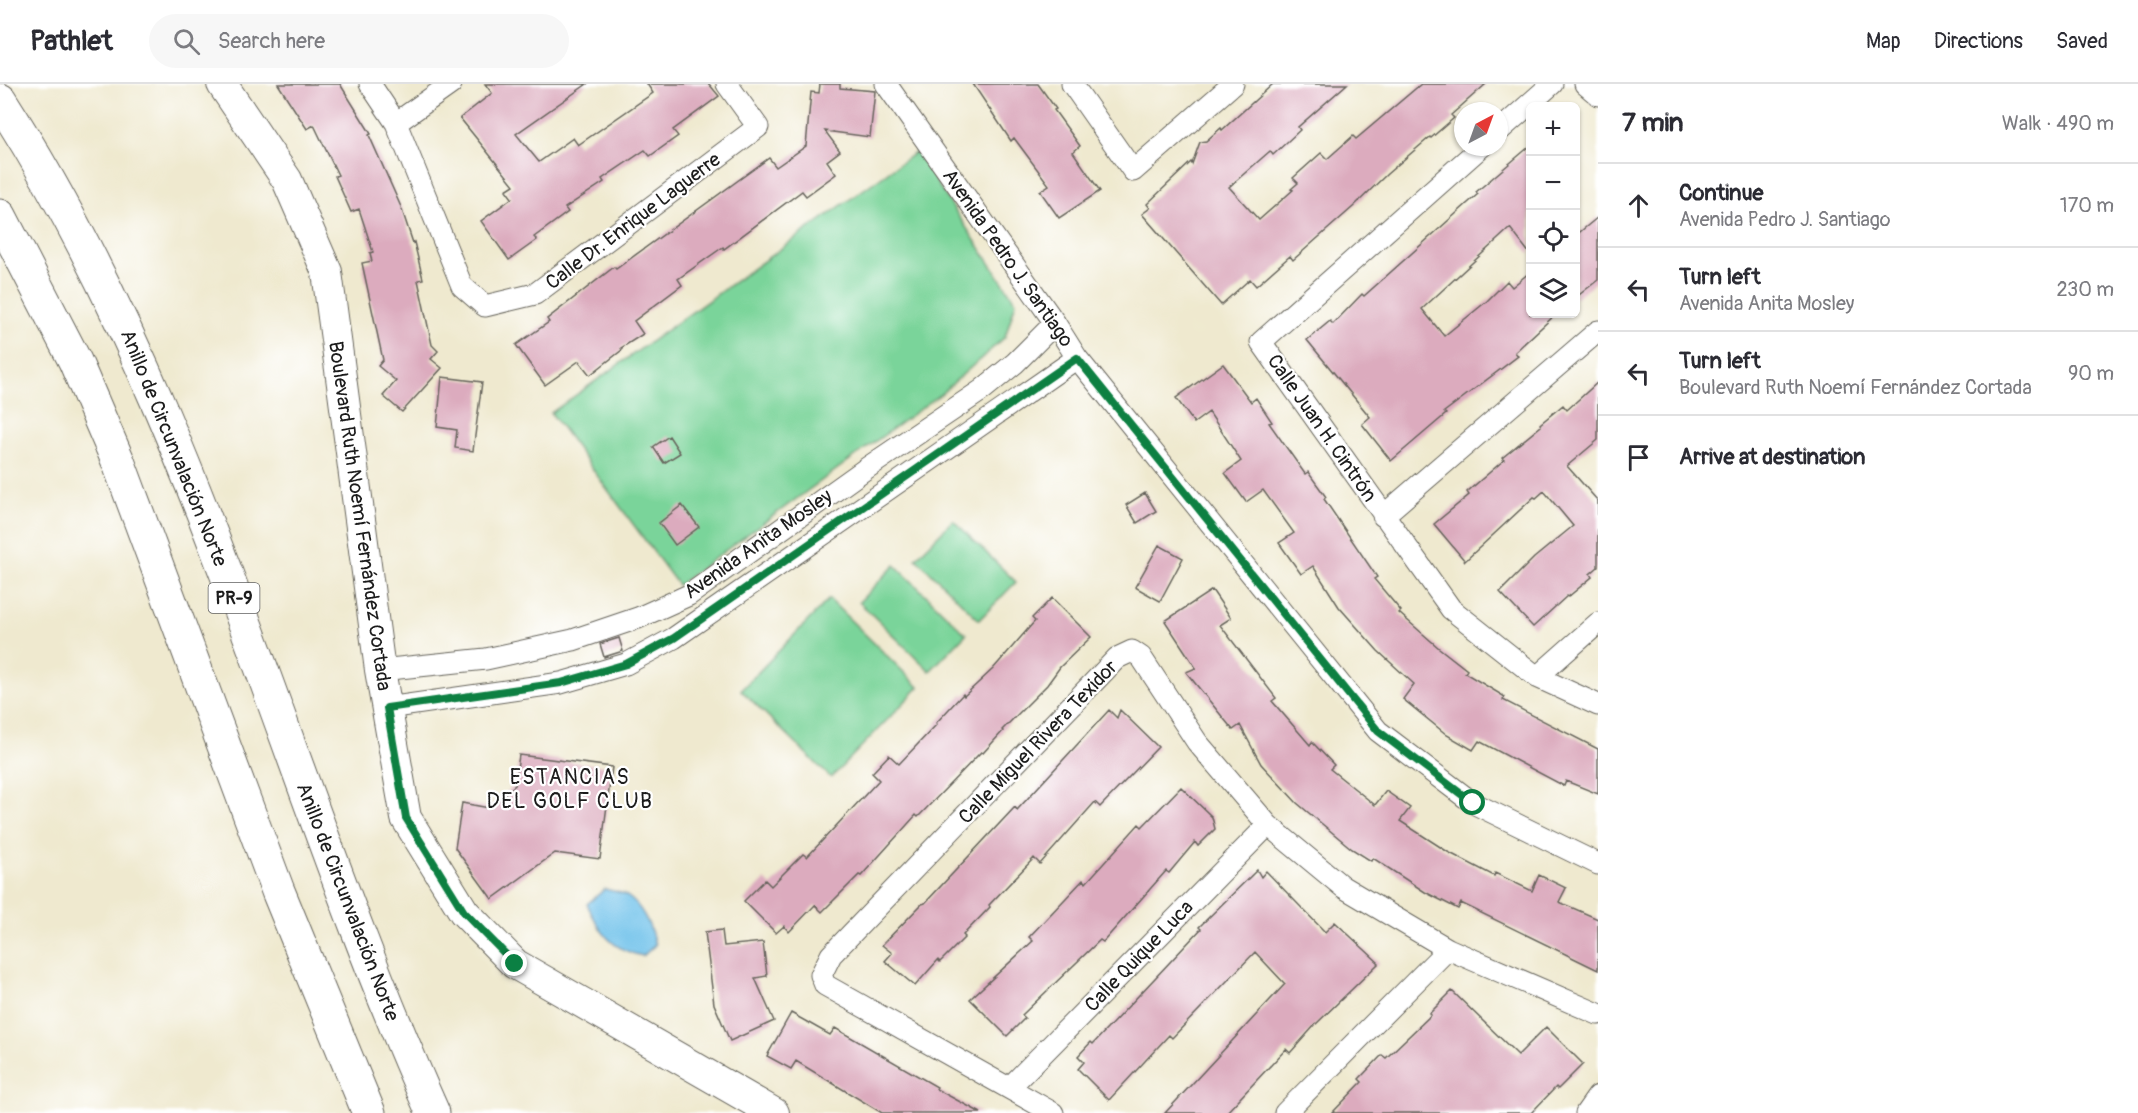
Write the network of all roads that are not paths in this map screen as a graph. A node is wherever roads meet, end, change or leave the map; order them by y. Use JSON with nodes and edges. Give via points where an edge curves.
{"nodes":[{"id":1,"x":222,"y":84,"type":"edge"},
{"id":2,"x":370,"y":84,"type":"edge"},
{"id":3,"x":451,"y":84,"type":"edge"},
{"id":4,"x":726,"y":84,"type":"edge"},
{"id":5,"x":886,"y":84,"type":"edge"},
{"id":6,"x":1072,"y":84,"type":"edge"},
{"id":7,"x":1233,"y":84,"type":"edge"},
{"id":8,"x":1552,"y":84,"type":"edge"},
{"id":9,"x":1586,"y":84,"type":"edge"},
{"id":10,"x":1598,"y":94,"type":"edge"},
{"id":11,"x":0,"y":100,"type":"edge"},
{"id":12,"x":396,"y":123,"type":"junction"},
{"id":13,"x":1508,"y":123,"type":"edge"},
{"id":14,"x":1471,"y":156,"type":"edge"},
{"id":15,"x":0,"y":216,"type":"edge"},
{"id":16,"x":1055,"y":323,"type":"junction"},
{"id":17,"x":1598,"y":331,"type":"edge"},
{"id":18,"x":1077,"y":358,"type":"junction"},
{"id":19,"x":1383,"y":516,"type":"junction"},
{"id":20,"x":1598,"y":623,"type":"edge"},
{"id":21,"x":380,"y":670,"type":"junction"},
{"id":22,"x":1537,"y":677,"type":"junction"},
{"id":23,"x":1598,"y":705,"type":"edge"},
{"id":24,"x":387,"y":708,"type":"junction"},
{"id":25,"x":1268,"y":825,"type":"junction"},
{"id":26,"x":1598,"y":864,"type":"edge"},
{"id":27,"x":1448,"y":949,"type":"junction"},
{"id":28,"x":1598,"y":1014,"type":"edge"},
{"id":29,"x":1010,"y":1087,"type":"junction"},
{"id":30,"x":1598,"y":1096,"type":"edge"},
{"id":31,"x":369,"y":1113,"type":"edge"},
{"id":32,"x":433,"y":1113,"type":"edge"},
{"id":33,"x":774,"y":1113,"type":"edge"},
{"id":34,"x":1053,"y":1113,"type":"edge"},
{"id":35,"x":1285,"y":1113,"type":"edge"},
{"id":36,"x":1586,"y":1113,"type":"edge"}],
"edges":[{"from":1,"to":21,"type":"street","name":"Boulevard Ruth Noemí Fernández Cortada","via":[[287,180],[327,272]]},
{"from":2,"to":12,"type":"street","name":"Calle Dr. Enrique Laguerre"},
{"from":3,"to":12,"type":"street"},
{"from":4,"to":12,"type":"street","name":"Calle Dr. Enrique Laguerre","via":[[758,127],[535,294],[485,306],[462,286]]},
{"from":5,"to":16,"type":"street","name":"Avenida Pedro J. Santiago"},
{"from":6,"to":7,"type":"street","via":[[1133,171]]},
{"from":8,"to":13,"type":"street"},
{"from":9,"to":10,"type":"street"},
{"from":11,"to":32,"type":"highway","name":"Anillo de Circunvalación Norte","number":"PR-9","via":[[60,200],[153,387],[338,880]]},
{"from":14,"to":19,"type":"street","name":"Calle Juan H. Cintrón","via":[[1261,342]]},
{"from":15,"to":31,"type":"highway","via":[[75,361],[118,461],[278,891]]},
{"from":16,"to":18,"type":"street","name":"Avenida Pedro J. Santiago"},
{"from":16,"to":21,"type":"street","name":"Avenida Anita Mosley","via":[[982,390],[689,595],[573,640],[486,659]]},
{"from":17,"to":19,"type":"street"},
{"from":18,"to":24,"type":"street","name":"Avenida Anita Mosley","via":[[674,638],[626,664],[561,683]]},
{"from":18,"to":26,"type":"street","name":"Avenida Pedro J. Santiago","via":[[1378,731],[1473,803]]},
{"from":19,"to":22,"type":"street","name":"Calle Juan H. Cintrón","via":[[1451,609]]},
{"from":20,"to":22,"type":"street"},
{"from":21,"to":24,"type":"street","name":"Boulevard Ruth Noemí Fernández Cortada"},
{"from":22,"to":23,"type":"street","name":"Calle Juan H. Cintrón"},
{"from":24,"to":33,"type":"street","name":"Boulevard Ruth Noemí Fernández Cortada","via":[[406,818],[464,912],[515,964]]},
{"from":25,"to":27,"type":"street","name":"Calle Miguel Rivera Texidor","via":[[1343,886]]},
{"from":25,"to":29,"type":"street","name":"Calle Quique Luca"},
{"from":25,"to":29,"type":"street","name":"Calle Miguel Rivera Texidor","via":[[1197,742],[1141,657],[1132,651],[1117,658],[831,955],[821,975],[825,985]]},
{"from":27,"to":28,"type":"street","name":"Calle Miguel Rivera Texidor"},
{"from":27,"to":35,"type":"street"},
{"from":29,"to":34,"type":"street","name":"Calle Miguel Rivera Texidor"},
{"from":30,"to":36,"type":"street"}]}
